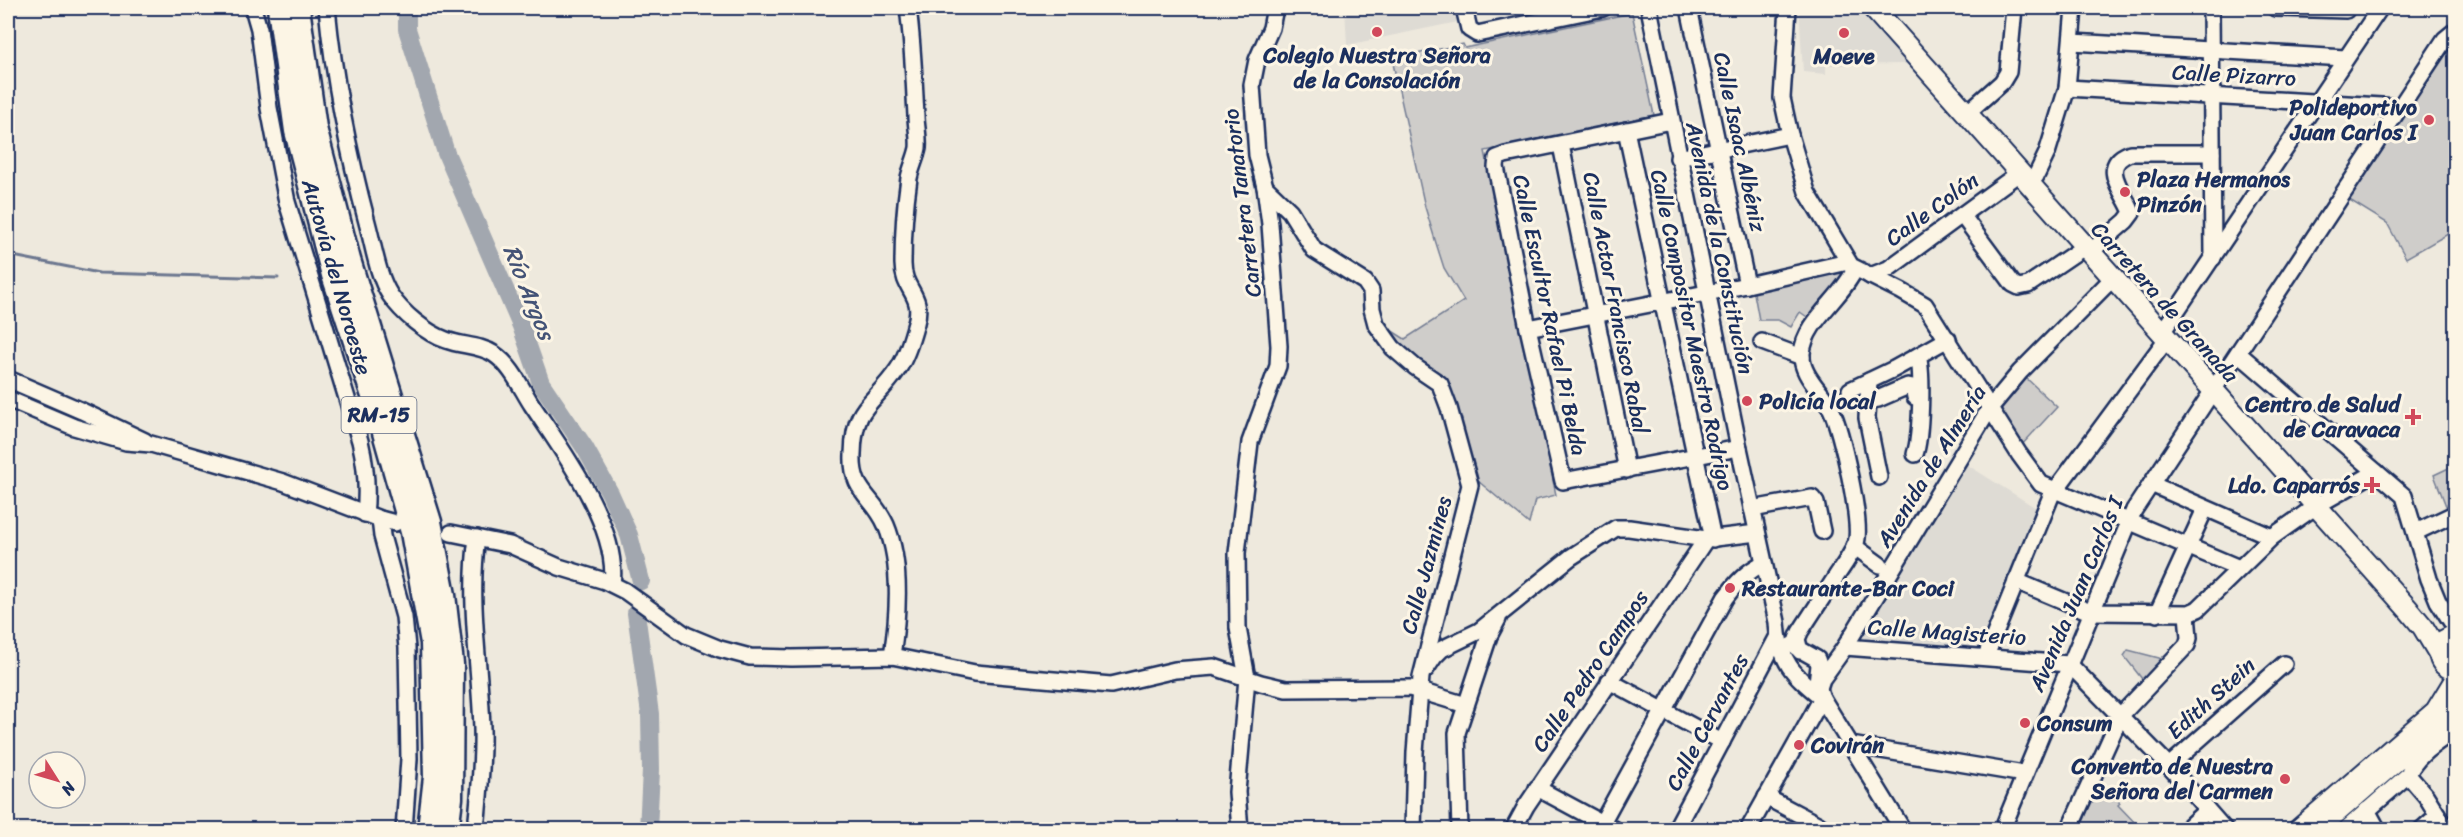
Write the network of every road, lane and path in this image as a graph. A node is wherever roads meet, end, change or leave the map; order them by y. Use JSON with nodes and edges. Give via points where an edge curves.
{"nodes":[{"id":1,"x":253,"y":8,"type":"edge"},
{"id":2,"x":279,"y":8,"type":"edge"},
{"id":3,"x":298,"y":8,"type":"edge"},
{"id":4,"x":327,"y":8,"type":"edge"},
{"id":5,"x":908,"y":8,"type":"edge"},
{"id":6,"x":1275,"y":8,"type":"edge"},
{"id":7,"x":1464,"y":8,"type":"edge"},
{"id":8,"x":1603,"y":8,"type":"edge"},
{"id":9,"x":1649,"y":8,"type":"edge"},
{"id":10,"x":1689,"y":8,"type":"edge"},
{"id":11,"x":1788,"y":8,"type":"edge"},
{"id":12,"x":2014,"y":8,"type":"edge"},
{"id":13,"x":2074,"y":8,"type":"edge"},
{"id":14,"x":2211,"y":8,"type":"edge"},
{"id":15,"x":2275,"y":8,"type":"edge"},
{"id":16,"x":2380,"y":8,"type":"edge"},
{"id":17,"x":2345,"y":9,"type":"edge"},
{"id":18,"x":1881,"y":12,"type":"edge"},
{"id":19,"x":1534,"y":14,"type":"edge"},
{"id":20,"x":2367,"y":26,"type":"junction"},
{"id":21,"x":2456,"y":30,"type":"edge"},
{"id":22,"x":2072,"y":42,"type":"junction"},
{"id":23,"x":2211,"y":51,"type":"junction"},
{"id":24,"x":2345,"y":58,"type":"junction"},
{"id":25,"x":2067,"y":88,"type":"junction"},
{"id":26,"x":2211,"y":97,"type":"junction"},
{"id":27,"x":2315,"y":103,"type":"junction"},
{"id":28,"x":2399,"y":107,"type":"junction"},
{"id":29,"x":1967,"y":113,"type":"junction"},
{"id":30,"x":1671,"y":122,"type":"junction"},
{"id":31,"x":1626,"y":130,"type":"junction"},
{"id":32,"x":1790,"y":135,"type":"junction"},
{"id":33,"x":1560,"y":145,"type":"junction"},
{"id":34,"x":1718,"y":150,"type":"junction"},
{"id":35,"x":2212,"y":153,"type":"junction"},
{"id":36,"x":1678,"y":158,"type":"junction"},
{"id":37,"x":2024,"y":178,"type":"junction"},
{"id":38,"x":1265,"y":187,"type":"junction"},
{"id":39,"x":1962,"y":215,"type":"junction"},
{"id":40,"x":2087,"y":250,"type":"junction"},
{"id":41,"x":2213,"y":258,"type":"junction"},
{"id":42,"x":1851,"y":266,"type":"junction"},
{"id":43,"x":1870,"y":276,"type":"junction"},
{"id":44,"x":2112,"y":279,"type":"junction"},
{"id":45,"x":1747,"y":285,"type":"junction"},
{"id":46,"x":1707,"y":292,"type":"junction"},
{"id":47,"x":1664,"y":301,"type":"junction"},
{"id":48,"x":1596,"y":315,"type":"junction"},
{"id":49,"x":1528,"y":328,"type":"junction"},
{"id":50,"x":2163,"y":337,"type":"junction"},
{"id":51,"x":1948,"y":339,"type":"junction"},
{"id":52,"x":1762,"y":342,"type":"dead end"},
{"id":53,"x":2238,"y":353,"type":"junction"},
{"id":54,"x":1918,"y":356,"type":"junction"},
{"id":55,"x":1802,"y":357,"type":"junction"},
{"id":56,"x":8,"y":380,"type":"edge"},
{"id":57,"x":1869,"y":381,"type":"junction"},
{"id":58,"x":1850,"y":390,"type":"dead end"},
{"id":59,"x":2212,"y":391,"type":"junction"},
{"id":60,"x":1919,"y":396,"type":"junction"},
{"id":61,"x":8,"y":399,"type":"edge"},
{"id":62,"x":1867,"y":401,"type":"junction"},
{"id":63,"x":1990,"y":408,"type":"junction"},
{"id":64,"x":150,"y":444,"type":"junction"},
{"id":65,"x":1739,"y":448,"type":"junction"},
{"id":66,"x":1915,"y":454,"type":"dead end"},
{"id":67,"x":1695,"y":456,"type":"junction"},
{"id":68,"x":1626,"y":470,"type":"junction"},
{"id":69,"x":2376,"y":472,"type":"junction"},
{"id":70,"x":1879,"y":477,"type":"dead end"},
{"id":71,"x":2151,"y":484,"type":"junction"},
{"id":72,"x":2054,"y":491,"type":"junction"},
{"id":73,"x":2316,"y":506,"type":"junction"},
{"id":74,"x":1752,"y":509,"type":"junction"},
{"id":75,"x":2205,"y":509,"type":"junction"},
{"id":76,"x":2455,"y":513,"type":"edge"},
{"id":77,"x":365,"y":514,"type":"junction"},
{"id":78,"x":380,"y":519,"type":"junction"},
{"id":79,"x":2129,"y":522,"type":"junction"},
{"id":80,"x":396,"y":523,"type":"dead end"},
{"id":81,"x":1822,"y":531,"type":"dead end"},
{"id":82,"x":451,"y":532,"type":"dead end"},
{"id":83,"x":2416,"y":532,"type":"junction"},
{"id":84,"x":1757,"y":533,"type":"junction"},
{"id":85,"x":2272,"y":537,"type":"junction"},
{"id":86,"x":477,"y":538,"type":"junction"},
{"id":87,"x":1710,"y":539,"type":"junction"},
{"id":88,"x":1854,"y":546,"type":"junction"},
{"id":89,"x":2188,"y":547,"type":"junction"},
{"id":90,"x":1764,"y":563,"type":"junction"},
{"id":91,"x":1880,"y":565,"type":"dead end"},
{"id":92,"x":2239,"y":568,"type":"junction"},
{"id":93,"x":2016,"y":581,"type":"junction"},
{"id":94,"x":612,"y":584,"type":"junction"},
{"id":95,"x":1506,"y":610,"type":"junction"},
{"id":96,"x":2090,"y":612,"type":"junction"},
{"id":97,"x":2157,"y":614,"type":"junction"},
{"id":98,"x":2187,"y":614,"type":"junction"},
{"id":99,"x":1778,"y":629,"type":"junction"},
{"id":100,"x":1473,"y":634,"type":"junction"},
{"id":101,"x":1429,"y":640,"type":"junction"},
{"id":102,"x":1486,"y":645,"type":"junction"},
{"id":103,"x":1449,"y":646,"type":"junction"},
{"id":104,"x":1845,"y":647,"type":"junction"},
{"id":105,"x":1803,"y":652,"type":"junction"},
{"id":106,"x":1782,"y":653,"type":"junction"},
{"id":107,"x":2451,"y":653,"type":"edge"},
{"id":108,"x":892,"y":656,"type":"junction"},
{"id":109,"x":1986,"y":656,"type":"junction"},
{"id":110,"x":1764,"y":664,"type":"junction"},
{"id":111,"x":2069,"y":664,"type":"junction"},
{"id":112,"x":2284,"y":664,"type":"dead end"},
{"id":113,"x":1795,"y":674,"type":"junction"},
{"id":114,"x":1247,"y":678,"type":"junction"},
{"id":115,"x":1824,"y":679,"type":"junction"},
{"id":116,"x":1609,"y":681,"type":"junction"},
{"id":117,"x":1417,"y":686,"type":"junction"},
{"id":118,"x":1466,"y":705,"type":"junction"},
{"id":119,"x":2449,"y":706,"type":"edge"},
{"id":120,"x":1664,"y":710,"type":"junction"},
{"id":121,"x":2121,"y":716,"type":"junction"},
{"id":122,"x":2456,"y":729,"type":"edge"},
{"id":123,"x":1722,"y":742,"type":"junction"},
{"id":124,"x":1851,"y":745,"type":"junction"},
{"id":125,"x":2169,"y":766,"type":"junction"},
{"id":126,"x":2024,"y":774,"type":"junction"},
{"id":127,"x":2408,"y":775,"type":"junction"},
{"id":128,"x":1537,"y":788,"type":"junction"},
{"id":129,"x":1766,"y":797,"type":"junction"},
{"id":130,"x":2207,"y":810,"type":"junction"},
{"id":131,"x":2367,"y":810,"type":"junction"},
{"id":132,"x":2438,"y":815,"type":"junction"},
{"id":133,"x":1819,"y":825,"type":"dead end"},
{"id":134,"x":1605,"y":827,"type":"edge"},
{"id":135,"x":404,"y":830,"type":"edge"},
{"id":136,"x":429,"y":830,"type":"edge"},
{"id":137,"x":447,"y":830,"type":"edge"},
{"id":138,"x":476,"y":830,"type":"edge"},
{"id":139,"x":1240,"y":830,"type":"edge"},
{"id":140,"x":1413,"y":830,"type":"edge"},
{"id":141,"x":1460,"y":830,"type":"edge"},
{"id":142,"x":1513,"y":830,"type":"edge"},
{"id":143,"x":1675,"y":830,"type":"edge"},
{"id":144,"x":1748,"y":830,"type":"edge"},
{"id":145,"x":1903,"y":830,"type":"edge"},
{"id":146,"x":2002,"y":830,"type":"edge"},
{"id":147,"x":2069,"y":830,"type":"edge"},
{"id":148,"x":2185,"y":830,"type":"edge"},
{"id":149,"x":2224,"y":830,"type":"edge"},
{"id":150,"x":2298,"y":830,"type":"edge"},
{"id":151,"x":2320,"y":830,"type":"edge"},
{"id":152,"x":2345,"y":830,"type":"edge"},
{"id":153,"x":2378,"y":830,"type":"edge"},
{"id":154,"x":2421,"y":830,"type":"edge"},
{"id":155,"x":2447,"y":830,"type":"edge"}],
"edges":[{"from":1,"to":77,"type":"street","via":[[288,202],[360,441],[368,492]]},
{"from":2,"to":136,"type":"highway","name":"Autovía del Noroeste","number":"RM-15","via":[[296,131],[333,274],[412,532],[432,643],[435,777]]},
{"from":3,"to":137,"type":"highway","name":"Autovía del Noroeste","number":"RM-15","via":[[315,128],[349,260],[430,522],[444,595],[452,664],[451,798]]},
{"from":4,"to":94,"type":"street","via":[[354,175],[391,296],[429,332],[447,341],[487,350],[507,366],[570,459],[607,536],[614,571]]},
{"from":5,"to":108,"type":"street","via":[[915,61],[918,146],[907,196],[903,279],[916,296],[918,312],[899,368],[858,416],[852,453],[855,480],[881,515],[891,546],[897,608]]},
{"from":6,"to":38,"type":"street","name":"Carretera Tanatorio","via":[[1252,85],[1257,155]]},
{"from":7,"to":19,"type":"street","via":[[1472,33],[1484,33]]},
{"from":8,"to":19,"type":"street"},
{"from":9,"to":30,"type":"street","name":"Avenida de la Constitución"},
{"from":10,"to":34,"type":"street","name":"Calle Isaac Albéniz"},
{"from":11,"to":32,"type":"street","via":[[1781,86]]},
{"from":12,"to":29,"type":"street","via":[[2008,72]]},
{"from":13,"to":22,"type":"street"},
{"from":14,"to":23,"type":"street"},
{"from":15,"to":17,"type":"street"},
{"from":16,"to":20,"type":"street"},
{"from":17,"to":20,"type":"street"},
{"from":18,"to":29,"type":"main road","name":"Carretera de Granada"},
{"from":20,"to":24,"type":"street"},
{"from":21,"to":28,"type":"street","name":"Avenida Juan Carlos I","via":[[2445,39]]},
{"from":22,"to":23,"type":"street"},
{"from":22,"to":25,"type":"street"},
{"from":23,"to":24,"type":"street"},
{"from":23,"to":26,"type":"street"},
{"from":24,"to":27,"type":"street"},
{"from":25,"to":26,"type":"street","name":"Calle Pizarro"},
{"from":25,"to":37,"type":"street","via":[[2047,153],[2036,176]]},
{"from":26,"to":27,"type":"street","name":"Calle Pizarro"},
{"from":26,"to":35,"type":"street"},
{"from":27,"to":28,"type":"street","name":"Calle Pizarro"},
{"from":27,"to":41,"type":"street"},
{"from":28,"to":53,"type":"street","name":"Avenida Juan Carlos I"},
{"from":29,"to":37,"type":"main road","name":"Carretera de Granada"},
{"from":30,"to":31,"type":"street"},
{"from":30,"to":36,"type":"street","name":"Avenida de la Constitución"},
{"from":31,"to":33,"type":"street"},
{"from":31,"to":47,"type":"street","name":"Calle Compositor Maestro Rodrigo"},
{"from":32,"to":34,"type":"street"},
{"from":32,"to":42,"type":"street","via":[[1807,192]]},
{"from":33,"to":48,"type":"street","name":"Calle Actor Francisco Rabal"},
{"from":33,"to":49,"type":"street","name":"Calle Escultor Rafael Pi Belda","via":[[1497,158]]},
{"from":34,"to":36,"type":"street"},
{"from":34,"to":45,"type":"street","name":"Calle Isaac Albéniz"},
{"from":35,"to":40,"type":"street","via":[[2130,153],[2122,158],[2116,166],[2115,183],[2132,213]]},
{"from":35,"to":41,"type":"street"},
{"from":36,"to":46,"type":"street","name":"Avenida de la Constitución"},
{"from":37,"to":39,"type":"street","name":"Calle Colón"},
{"from":37,"to":40,"type":"main road","name":"Carretera de Granada"},
{"from":38,"to":101,"type":"street","name":"Calle Jazmines","via":[[1290,211],[1314,250],[1365,282],[1371,291],[1376,324],[1393,348],[1437,380],[1443,390],[1470,485]]},
{"from":38,"to":114,"type":"street","name":"Carretera Tanatorio","via":[[1279,346],[1278,366],[1250,442],[1237,553],[1238,628]]},
{"from":39,"to":40,"type":"street","via":[[2013,284],[2021,287]]},
{"from":39,"to":43,"type":"street","name":"Calle Colón","via":[[1888,269]]},
{"from":40,"to":44,"type":"main road","name":"Carretera de Granada"},
{"from":41,"to":50,"type":"street"},
{"from":42,"to":43,"type":"street"},
{"from":42,"to":45,"type":"street"},
{"from":42,"to":55,"type":"street","via":[[1844,289],[1813,326]]},
{"from":43,"to":51,"type":"street","via":[[1925,305]]},
{"from":44,"to":50,"type":"main road","name":"Carretera de Granada"},
{"from":44,"to":63,"type":"street","name":"Avenida de Almería"},
{"from":45,"to":46,"type":"street"},
{"from":46,"to":47,"type":"street"},
{"from":46,"to":65,"type":"street","name":"Avenida de la Constitución"},
{"from":47,"to":48,"type":"street"},
{"from":47,"to":67,"type":"street","name":"Calle Compositor Maestro Rodrigo"},
{"from":48,"to":49,"type":"street"},
{"from":48,"to":68,"type":"street","name":"Calle Actor Francisco Rabal"},
{"from":49,"to":68,"type":"street","name":"Calle Escultor Rafael Pi Belda","via":[[1563,481]]},
{"from":50,"to":59,"type":"main road","name":"Carretera de Granada"},
{"from":50,"to":72,"type":"street"},
{"from":51,"to":54,"type":"street"},
{"from":51,"to":63,"type":"street"},
{"from":52,"to":55,"type":"street"},
{"from":53,"to":59,"type":"street","name":"Avenida Juan Carlos I"},
{"from":53,"to":69,"type":"street"},
{"from":54,"to":57,"type":"street"},
{"from":54,"to":60,"type":"street","via":[[1922,372]]},
{"from":55,"to":88,"type":"street","via":[[1836,423],[1857,527]]},
{"from":56,"to":64,"type":"street"},
{"from":57,"to":58,"type":"street"},
{"from":57,"to":62,"type":"street"},
{"from":59,"to":71,"type":"street","name":"Avenida Juan Carlos I"},
{"from":59,"to":73,"type":"main road","name":"Carretera de Granada"},
{"from":60,"to":62,"type":"street","via":[[1915,398],[1913,387],[1908,386]]},
{"from":60,"to":66,"type":"street","via":[[1920,437]]},
{"from":61,"to":64,"type":"street","via":[[74,427],[126,442]]},
{"from":62,"to":70,"type":"street","via":[[1870,442]]},
{"from":63,"to":72,"type":"street","via":[[2036,480]]},
{"from":63,"to":104,"type":"street","name":"Avenida de Almería"},
{"from":64,"to":77,"type":"street","via":[[283,482]]},
{"from":65,"to":67,"type":"street"},
{"from":65,"to":74,"type":"street","name":"Avenida de la Constitución"},
{"from":67,"to":68,"type":"street"},
{"from":67,"to":87,"type":"street","name":"Calle Compositor Maestro Rodrigo"},
{"from":69,"to":73,"type":"street"},
{"from":69,"to":83,"type":"street","via":[[2404,496]]},
{"from":71,"to":75,"type":"street"},
{"from":71,"to":79,"type":"street","name":"Avenida Juan Carlos I"},
{"from":72,"to":79,"type":"street"},
{"from":72,"to":93,"type":"street"},
{"from":73,"to":85,"type":"street"},
{"from":73,"to":107,"type":"main road","name":"Carretera de Granada","via":[[2423,627]]},
{"from":74,"to":81,"type":"street","via":[[1812,498]]},
{"from":74,"to":84,"type":"street","name":"Avenida de la Constitución"},
{"from":75,"to":85,"type":"street"},
{"from":75,"to":89,"type":"street"},
{"from":76,"to":83,"type":"street"},
{"from":77,"to":78,"type":"street"},
{"from":78,"to":80,"type":"street"},
{"from":78,"to":135,"type":"street","via":[[404,617],[407,648],[409,759]]},
{"from":79,"to":89,"type":"street"},
{"from":79,"to":96,"type":"street","name":"Avenida Juan Carlos I"},
{"from":82,"to":86,"type":"street"},
{"from":83,"to":107,"type":"street"},
{"from":84,"to":87,"type":"street"},
{"from":84,"to":90,"type":"street","name":"Avenida de la Constitución"},
{"from":85,"to":92,"type":"street"},
{"from":86,"to":94,"type":"street","via":[[510,545],[559,567]]},
{"from":86,"to":138,"type":"street","via":[[474,614],[482,729]]},
{"from":87,"to":95,"type":"street","via":[[1616,528],[1571,557]]},
{"from":87,"to":116,"type":"street","name":"Calle Pedro Campos"},
{"from":88,"to":91,"type":"street"},
{"from":88,"to":105,"type":"street","via":[[1800,632],[1797,639]]},
{"from":89,"to":92,"type":"street"},
{"from":89,"to":97,"type":"street"},
{"from":90,"to":99,"type":"street","name":"Avenida de la Constitución"},
{"from":90,"to":120,"type":"street","via":[[1738,580],[1725,598]]},
{"from":92,"to":98,"type":"street","via":[[2198,609]]},
{"from":93,"to":96,"type":"street"},
{"from":93,"to":109,"type":"street"},
{"from":94,"to":108,"type":"street","via":[[686,635],[737,654],[771,658]]},
{"from":95,"to":100,"type":"street"},
{"from":95,"to":102,"type":"street"},
{"from":96,"to":97,"type":"street"},
{"from":96,"to":111,"type":"street","name":"Avenida Juan Carlos I"},
{"from":97,"to":98,"type":"street"},
{"from":98,"to":121,"type":"street","via":[[2187,645]]},
{"from":99,"to":105,"type":"street"},
{"from":99,"to":106,"type":"street","name":"Avenida de la Constitución"},
{"from":99,"to":110,"type":"street","name":"Calle Cervantes"},
{"from":100,"to":102,"type":"street","via":[[1480,634]]},
{"from":100,"to":103,"type":"street"},
{"from":101,"to":103,"type":"street"},
{"from":101,"to":117,"type":"street","name":"Calle Jazmines"},
{"from":102,"to":118,"type":"street"},
{"from":103,"to":117,"type":"street","via":[[1434,657]]},
{"from":104,"to":109,"type":"street","name":"Calle Magisterio"},
{"from":104,"to":115,"type":"street","name":"Avenida de Almería"},
{"from":105,"to":106,"type":"street"},
{"from":105,"to":113,"type":"street","via":[[1794,659]]},
{"from":105,"to":115,"type":"street","via":[[1816,659]]},
{"from":106,"to":110,"type":"street"},
{"from":106,"to":113,"type":"street","name":"Avenida de la Constitución"},
{"from":107,"to":119,"type":"main road"},
{"from":108,"to":114,"type":"street","via":[[1002,677],[1027,676],[1085,684],[1111,685],[1175,670],[1214,667]]},
{"from":109,"to":111,"type":"street","name":"Calle Magisterio"},
{"from":110,"to":123,"type":"street","name":"Calle Cervantes"},
{"from":111,"to":121,"type":"street"},
{"from":111,"to":126,"type":"street","name":"Avenida Juan Carlos I"},
{"from":112,"to":125,"type":"street","name":"Edith Stein"},
{"from":113,"to":115,"type":"street"},
{"from":113,"to":115,"type":"street","via":[[1807,681]]},
{"from":114,"to":117,"type":"street","via":[[1286,689]]},
{"from":114,"to":139,"type":"street","name":"Carretera Tanatorio","via":[[1237,792]]},
{"from":115,"to":124,"type":"street"},
{"from":115,"to":129,"type":"street","name":"Avenida de Almería"},
{"from":116,"to":120,"type":"street"},
{"from":116,"to":128,"type":"street","name":"Calle Pedro Campos"},
{"from":117,"to":118,"type":"street"},
{"from":117,"to":140,"type":"street","name":"Calle Jazmines"},
{"from":118,"to":141,"type":"street","via":[[1456,740]]},
{"from":119,"to":150,"type":"main road","via":[[2430,716]]},
{"from":119,"to":151,"type":"street"},
{"from":120,"to":123,"type":"street"},
{"from":120,"to":134,"type":"street"},
{"from":121,"to":125,"type":"street"},
{"from":121,"to":147,"type":"street"},
{"from":122,"to":127,"type":"street","via":[[2421,756]]},
{"from":123,"to":143,"type":"street","name":"Calle Cervantes"},
{"from":124,"to":126,"type":"street"},
{"from":124,"to":145,"type":"street"},
{"from":125,"to":130,"type":"street"},
{"from":126,"to":146,"type":"street","name":"Avenida Juan Carlos I"},
{"from":127,"to":131,"type":"street"},
{"from":127,"to":132,"type":"street"},
{"from":128,"to":134,"type":"street"},
{"from":128,"to":142,"type":"street","name":"Calle Pedro Campos"},
{"from":129,"to":133,"type":"street"},
{"from":129,"to":144,"type":"street","name":"Avenida de Almería"},
{"from":130,"to":148,"type":"street"},
{"from":130,"to":149,"type":"street"},
{"from":131,"to":152,"type":"street"},
{"from":131,"to":153,"type":"street"},
{"from":132,"to":154,"type":"street"},
{"from":132,"to":155,"type":"street"}]}
